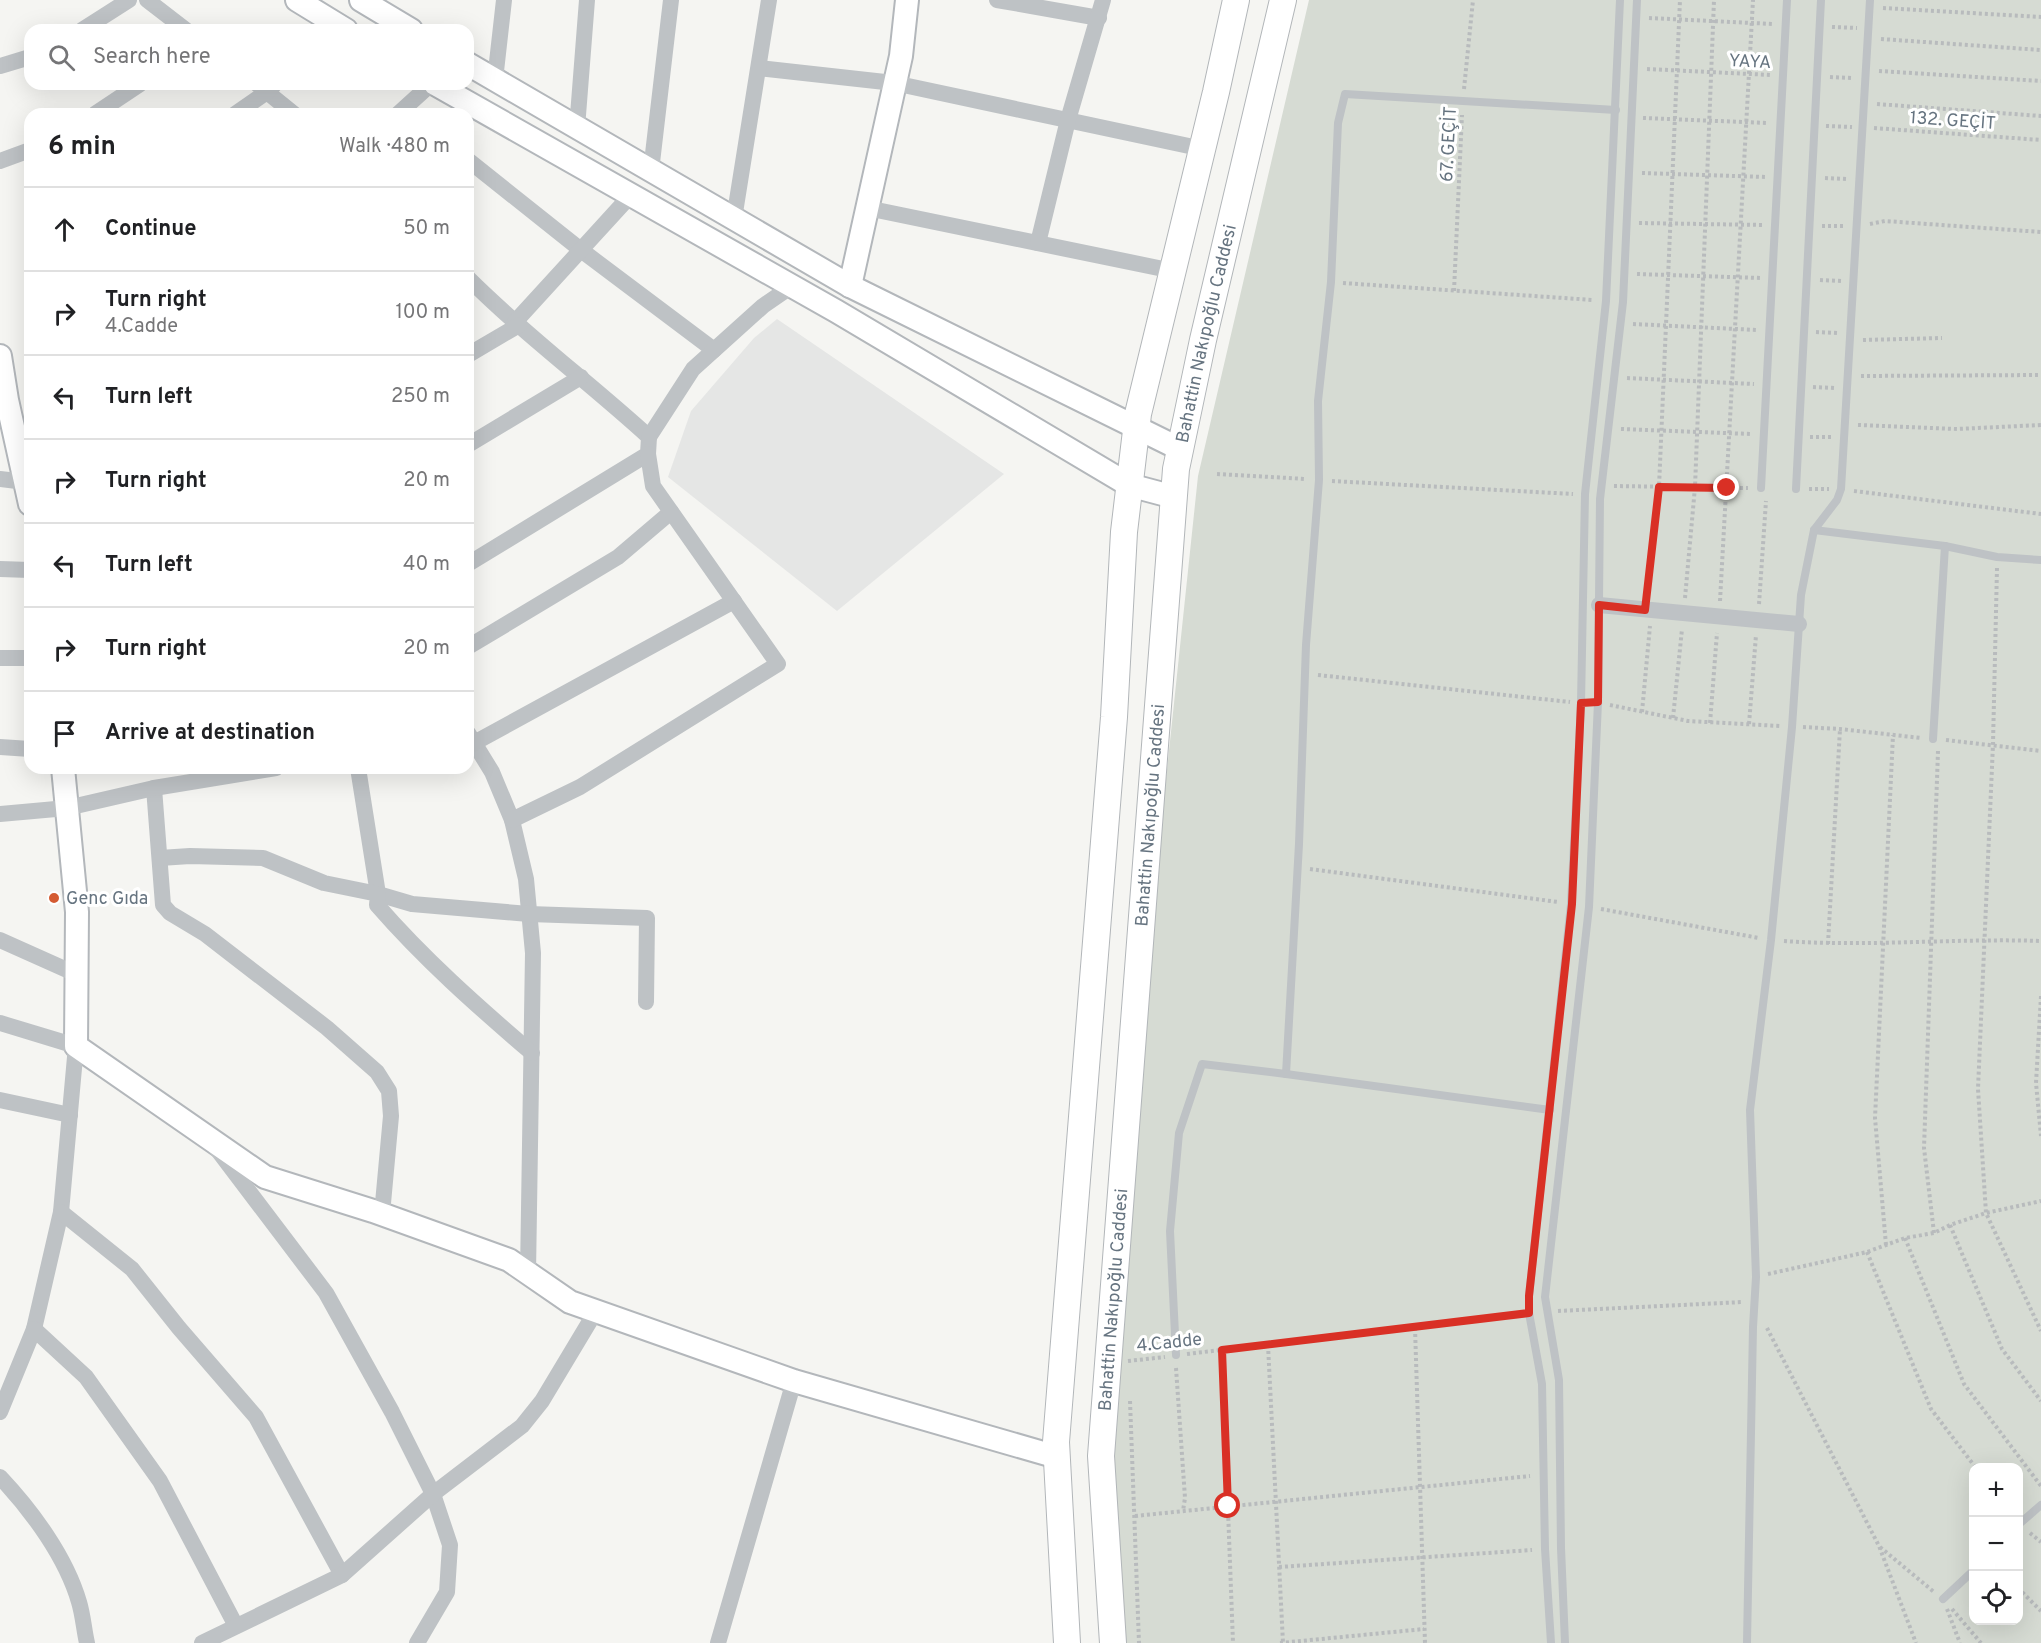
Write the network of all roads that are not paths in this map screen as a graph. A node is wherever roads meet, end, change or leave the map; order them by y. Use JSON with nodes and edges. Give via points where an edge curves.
{"nodes":[{"id":1,"x":129,"y":0,"type":"edge"},
{"id":2,"x":147,"y":0,"type":"edge"},
{"id":3,"x":297,"y":0,"type":"edge"},
{"id":4,"x":361,"y":0,"type":"edge"},
{"id":5,"x":504,"y":0,"type":"edge"},
{"id":6,"x":586,"y":0,"type":"edge"},
{"id":7,"x":671,"y":0,"type":"edge"},
{"id":8,"x":769,"y":0,"type":"edge"},
{"id":9,"x":908,"y":0,"type":"edge"},
{"id":10,"x":997,"y":0,"type":"edge"},
{"id":11,"x":1103,"y":0,"type":"edge"},
{"id":12,"x":1236,"y":0,"type":"edge"},
{"id":13,"x":1283,"y":0,"type":"edge"},
{"id":14,"x":1620,"y":0,"type":"edge"},
{"id":15,"x":1637,"y":0,"type":"edge"},
{"id":16,"x":1787,"y":0,"type":"edge"},
{"id":17,"x":1821,"y":0,"type":"edge"},
{"id":18,"x":1870,"y":4,"type":"edge"},
{"id":19,"x":1099,"y":18,"type":"junction"},
{"id":20,"x":91,"y":24,"type":"edge"},
{"id":21,"x":178,"y":24,"type":"edge"},
{"id":22,"x":331,"y":24,"type":"edge"},
{"id":23,"x":401,"y":24,"type":"edge"},
{"id":24,"x":24,"y":59,"type":"edge"},
{"id":25,"x":0,"y":66,"type":"edge"},
{"id":26,"x":474,"y":68,"type":"edge"},
{"id":27,"x":759,"y":68,"type":"junction"},
{"id":28,"x":495,"y":80,"type":"junction"},
{"id":29,"x":894,"y":83,"type":"junction"},
{"id":30,"x":131,"y":90,"type":"edge"},
{"id":31,"x":263,"y":90,"type":"edge"},
{"id":32,"x":269,"y":90,"type":"edge"},
{"id":33,"x":427,"y":90,"type":"edge"},
{"id":34,"x":444,"y":90,"type":"edge"},
{"id":35,"x":104,"y":108,"type":"edge"},
{"id":36,"x":242,"y":108,"type":"edge"},
{"id":37,"x":288,"y":108,"type":"edge"},
{"id":38,"x":408,"y":108,"type":"edge"},
{"id":39,"x":1616,"y":110,"type":"junction"},
{"id":40,"x":1068,"y":120,"type":"junction"},
{"id":41,"x":577,"y":128,"type":"junction"},
{"id":42,"x":1203,"y":149,"type":"junction"},
{"id":43,"x":24,"y":152,"type":"edge"},
{"id":44,"x":0,"y":161,"type":"edge"},
{"id":45,"x":474,"y":165,"type":"edge"},
{"id":46,"x":651,"y":171,"type":"junction"},
{"id":47,"x":631,"y":195,"type":"junction"},
{"id":48,"x":867,"y":208,"type":"junction"},
{"id":49,"x":734,"y":219,"type":"junction"},
{"id":50,"x":1038,"y":243,"type":"junction"},
{"id":51,"x":581,"y":250,"type":"junction"},
{"id":52,"x":1173,"y":271,"type":"junction"},
{"id":53,"x":474,"y":284,"type":"edge"},
{"id":54,"x":792,"y":286,"type":"junction"},
{"id":55,"x":850,"y":286,"type":"junction"},
{"id":56,"x":517,"y":323,"type":"junction"},
{"id":57,"x":714,"y":350,"type":"junction"},
{"id":58,"x":474,"y":352,"type":"edge"},
{"id":59,"x":0,"y":356,"type":"edge"},
{"id":60,"x":581,"y":377,"type":"junction"},
{"id":61,"x":1137,"y":428,"type":"junction"},
{"id":62,"x":23,"y":439,"type":"edge"},
{"id":63,"x":474,"y":441,"type":"edge"},
{"id":64,"x":649,"y":445,"type":"junction"},
{"id":65,"x":1180,"y":449,"type":"junction"},
{"id":66,"x":24,"y":460,"type":"edge"},
{"id":67,"x":0,"y":479,"type":"edge"},
{"id":68,"x":24,"y":482,"type":"edge"},
{"id":69,"x":1129,"y":485,"type":"junction"},
{"id":70,"x":1761,"y":488,"type":"road end"},
{"id":71,"x":1796,"y":489,"type":"road end"},
{"id":72,"x":1174,"y":497,"type":"junction"},
{"id":73,"x":672,"y":512,"type":"junction"},
{"id":74,"x":1814,"y":530,"type":"junction"},
{"id":75,"x":1945,"y":546,"type":"junction"},
{"id":76,"x":474,"y":560,"type":"edge"},
{"id":77,"x":2041,"y":560,"type":"edge"},
{"id":78,"x":0,"y":569,"type":"edge"},
{"id":79,"x":24,"y":570,"type":"edge"},
{"id":80,"x":734,"y":601,"type":"junction"},
{"id":81,"x":1599,"y":605,"type":"junction"},
{"id":82,"x":1799,"y":624,"type":"junction"},
{"id":83,"x":474,"y":643,"type":"edge"},
{"id":84,"x":0,"y":658,"type":"edge"},
{"id":85,"x":24,"y":658,"type":"edge"},
{"id":86,"x":474,"y":736,"type":"edge"},
{"id":87,"x":1933,"y":739,"type":"road end"},
{"id":88,"x":474,"y":743,"type":"edge"},
{"id":89,"x":0,"y":747,"type":"edge"},
{"id":90,"x":24,"y":749,"type":"edge"},
{"id":91,"x":64,"y":774,"type":"edge"},
{"id":92,"x":239,"y":774,"type":"edge"},
{"id":93,"x":359,"y":774,"type":"edge"},
{"id":94,"x":154,"y":788,"type":"junction"},
{"id":95,"x":67,"y":808,"type":"junction"},
{"id":96,"x":0,"y":814,"type":"edge"},
{"id":97,"x":512,"y":820,"type":"junction"},
{"id":98,"x":160,"y":858,"type":"junction"},
{"id":99,"x":378,"y":894,"type":"junction"},
{"id":100,"x":530,"y":914,"type":"junction"},
{"id":101,"x":0,"y":940,"type":"edge"},
{"id":102,"x":76,"y":974,"type":"junction"},
{"id":103,"x":646,"y":1002,"type":"dead end"},
{"id":104,"x":0,"y":1023,"type":"edge"},
{"id":105,"x":76,"y":1046,"type":"junction"},
{"id":106,"x":532,"y":1053,"type":"junction"},
{"id":107,"x":1286,"y":1074,"type":"junction"},
{"id":108,"x":0,"y":1100,"type":"edge"},
{"id":109,"x":1550,"y":1110,"type":"junction"},
{"id":110,"x":70,"y":1115,"type":"junction"},
{"id":111,"x":208,"y":1138,"type":"junction"},
{"id":112,"x":61,"y":1212,"type":"junction"},
{"id":113,"x":382,"y":1214,"type":"junction"},
{"id":114,"x":528,"y":1273,"type":"junction"},
{"id":115,"x":596,"y":1311,"type":"junction"},
{"id":116,"x":34,"y":1329,"type":"junction"},
{"id":117,"x":1176,"y":1355,"type":"road end"},
{"id":118,"x":794,"y":1381,"type":"junction"},
{"id":119,"x":0,"y":1412,"type":"edge"},
{"id":120,"x":1057,"y":1456,"type":"junction"},
{"id":121,"x":0,"y":1477,"type":"edge"},
{"id":122,"x":433,"y":1494,"type":"junction"},
{"id":123,"x":2041,"y":1505,"type":"edge"},
{"id":124,"x":2023,"y":1522,"type":"edge"},
{"id":125,"x":1973,"y":1571,"type":"edge"},
{"id":126,"x":342,"y":1575,"type":"junction"},
{"id":127,"x":1943,"y":1599,"type":"road end"},
{"id":128,"x":236,"y":1626,"type":"junction"},
{"id":129,"x":424,"y":1640,"type":"edge"},
{"id":130,"x":87,"y":1643,"type":"edge"},
{"id":131,"x":202,"y":1643,"type":"edge"},
{"id":132,"x":718,"y":1643,"type":"edge"},
{"id":133,"x":1067,"y":1643,"type":"edge"},
{"id":134,"x":1113,"y":1643,"type":"edge"},
{"id":135,"x":1551,"y":1643,"type":"edge"},
{"id":136,"x":1565,"y":1643,"type":"edge"},
{"id":137,"x":1747,"y":1643,"type":"edge"}],
"edges":[{"from":1,"to":20,"type":"street"},
{"from":2,"to":21,"type":"street"},
{"from":3,"to":22,"type":"street"},
{"from":4,"to":23,"type":"street"},
{"from":5,"to":28,"type":"street"},
{"from":6,"to":41,"type":"street"},
{"from":7,"to":46,"type":"street"},
{"from":8,"to":27,"type":"street"},
{"from":9,"to":29,"type":"street"},
{"from":10,"to":19,"type":"street"},
{"from":11,"to":19,"type":"street"},
{"from":12,"to":42,"type":"main road"},
{"from":13,"to":65,"type":"main road","name":"Bahattin Nakıpoğlu Caddesi"},
{"from":14,"to":39,"type":"lane"},
{"from":15,"to":81,"type":"lane","via":[[1624,274],[1600,499]]},
{"from":16,"to":70,"type":"lane"},
{"from":17,"to":71,"type":"lane"},
{"from":18,"to":74,"type":"lane","via":[[1841,489],[1838,500]]},
{"from":19,"to":40,"type":"street"},
{"from":24,"to":25,"type":"street"},
{"from":26,"to":28,"type":"street"},
{"from":27,"to":29,"type":"street"},
{"from":27,"to":49,"type":"street"},
{"from":28,"to":41,"type":"street"},
{"from":29,"to":40,"type":"street"},
{"from":29,"to":48,"type":"street"},
{"from":30,"to":35,"type":"street"},
{"from":31,"to":36,"type":"street"},
{"from":32,"to":37,"type":"street"},
{"from":33,"to":38,"type":"street"},
{"from":34,"to":47,"type":"street"},
{"from":39,"to":107,"type":"lane","via":[[1345,94],[1338,123],[1331,282],[1318,401],[1319,480],[1305,673]]},
{"from":39,"to":109,"type":"lane","via":[[1606,301],[1585,494],[1572,904]]},
{"from":40,"to":42,"type":"street"},
{"from":40,"to":50,"type":"street"},
{"from":41,"to":46,"type":"street"},
{"from":42,"to":52,"type":"main road"},
{"from":43,"to":44,"type":"street"},
{"from":45,"to":51,"type":"street"},
{"from":46,"to":49,"type":"street"},
{"from":47,"to":51,"type":"street"},
{"from":47,"to":54,"type":"street"},
{"from":48,"to":50,"type":"street"},
{"from":48,"to":55,"type":"street"},
{"from":49,"to":55,"type":"street"},
{"from":50,"to":52,"type":"street"},
{"from":51,"to":56,"type":"street"},
{"from":51,"to":57,"type":"street"},
{"from":52,"to":61,"type":"main road"},
{"from":53,"to":56,"type":"street"},
{"from":54,"to":57,"type":"street"},
{"from":54,"to":69,"type":"street"},
{"from":55,"to":61,"type":"street"},
{"from":56,"to":58,"type":"street"},
{"from":56,"to":60,"type":"street"},
{"from":57,"to":64,"type":"street","via":[[693,369]]},
{"from":59,"to":62,"type":"street"},
{"from":60,"to":63,"type":"street"},
{"from":60,"to":64,"type":"street"},
{"from":61,"to":65,"type":"street"},
{"from":61,"to":69,"type":"main road"},
{"from":62,"to":66,"type":"street"},
{"from":64,"to":73,"type":"street","via":[[653,486]]},
{"from":64,"to":76,"type":"street"},
{"from":65,"to":72,"type":"main road","name":"Bahattin Nakıpoğlu Caddesi"},
{"from":67,"to":68,"type":"street"},
{"from":69,"to":72,"type":"street"},
{"from":69,"to":120,"type":"main road"},
{"from":72,"to":134,"type":"main road","name":"Bahattin Nakıpoğlu Caddesi","via":[[1101,1456]]},
{"from":73,"to":80,"type":"street"},
{"from":73,"to":83,"type":"street","via":[[618,557]]},
{"from":74,"to":75,"type":"lane"},
{"from":74,"to":82,"type":"lane"},
{"from":75,"to":77,"type":"lane","via":[[1997,557]]},
{"from":75,"to":87,"type":"lane"},
{"from":78,"to":79,"type":"street"},
{"from":80,"to":86,"type":"street"},
{"from":80,"to":97,"type":"street","via":[[777,664],[580,787]]},
{"from":81,"to":82,"type":"street"},
{"from":81,"to":136,"type":"lane","via":[[1589,907],[1545,1297],[1559,1380]]},
{"from":82,"to":137,"type":"lane","via":[[1771,940],[1750,1110],[1756,1277]]},
{"from":84,"to":85,"type":"street"},
{"from":88,"to":97,"type":"street","via":[[492,772]]},
{"from":89,"to":90,"type":"street"},
{"from":91,"to":95,"type":"street"},
{"from":92,"to":94,"type":"street"},
{"from":93,"to":99,"type":"street"},
{"from":94,"to":95,"type":"street"},
{"from":94,"to":98,"type":"street"},
{"from":95,"to":96,"type":"street"},
{"from":95,"to":102,"type":"street","via":[[77,912]]},
{"from":97,"to":100,"type":"street"},
{"from":98,"to":99,"type":"street","via":[[263,858],[324,883]]},
{"from":98,"to":113,"type":"street","via":[[163,904],[170,913],[205,934],[327,1028],[377,1072],[389,1091],[391,1116]]},
{"from":99,"to":100,"type":"street","via":[[412,904]]},
{"from":99,"to":106,"type":"street","via":[[377,905],[404,936]]},
{"from":100,"to":103,"type":"street","via":[[647,918]]},
{"from":100,"to":106,"type":"street"},
{"from":101,"to":102,"type":"street"},
{"from":102,"to":105,"type":"street"},
{"from":104,"to":105,"type":"street"},
{"from":105,"to":110,"type":"street"},
{"from":105,"to":111,"type":"street"},
{"from":106,"to":114,"type":"street"},
{"from":107,"to":109,"type":"lane"},
{"from":107,"to":117,"type":"lane","via":[[1202,1064],[1179,1133],[1170,1231]]},
{"from":108,"to":110,"type":"street"},
{"from":109,"to":135,"type":"lane","via":[[1529,1313],[1542,1384]]},
{"from":110,"to":112,"type":"street"},
{"from":111,"to":113,"type":"street","via":[[265,1177]]},
{"from":111,"to":122,"type":"street","via":[[326,1293]]},
{"from":112,"to":116,"type":"street"},
{"from":112,"to":126,"type":"street","via":[[132,1269],[256,1418]]},
{"from":113,"to":114,"type":"street","via":[[509,1260]]},
{"from":114,"to":115,"type":"street","via":[[570,1302]]},
{"from":115,"to":118,"type":"street"},
{"from":115,"to":122,"type":"street","via":[[542,1401],[522,1426]]},
{"from":116,"to":119,"type":"street"},
{"from":116,"to":128,"type":"street","via":[[86,1377],[160,1481]]},
{"from":118,"to":120,"type":"street"},
{"from":118,"to":132,"type":"street"},
{"from":120,"to":133,"type":"main road"},
{"from":121,"to":130,"type":"street","via":[[56,1550],[79,1602]]},
{"from":122,"to":126,"type":"street"},
{"from":122,"to":129,"type":"street","via":[[450,1545],[447,1592]]},
{"from":123,"to":124,"type":"lane"},
{"from":125,"to":127,"type":"lane"},
{"from":126,"to":128,"type":"street"},
{"from":128,"to":131,"type":"street"}]}
